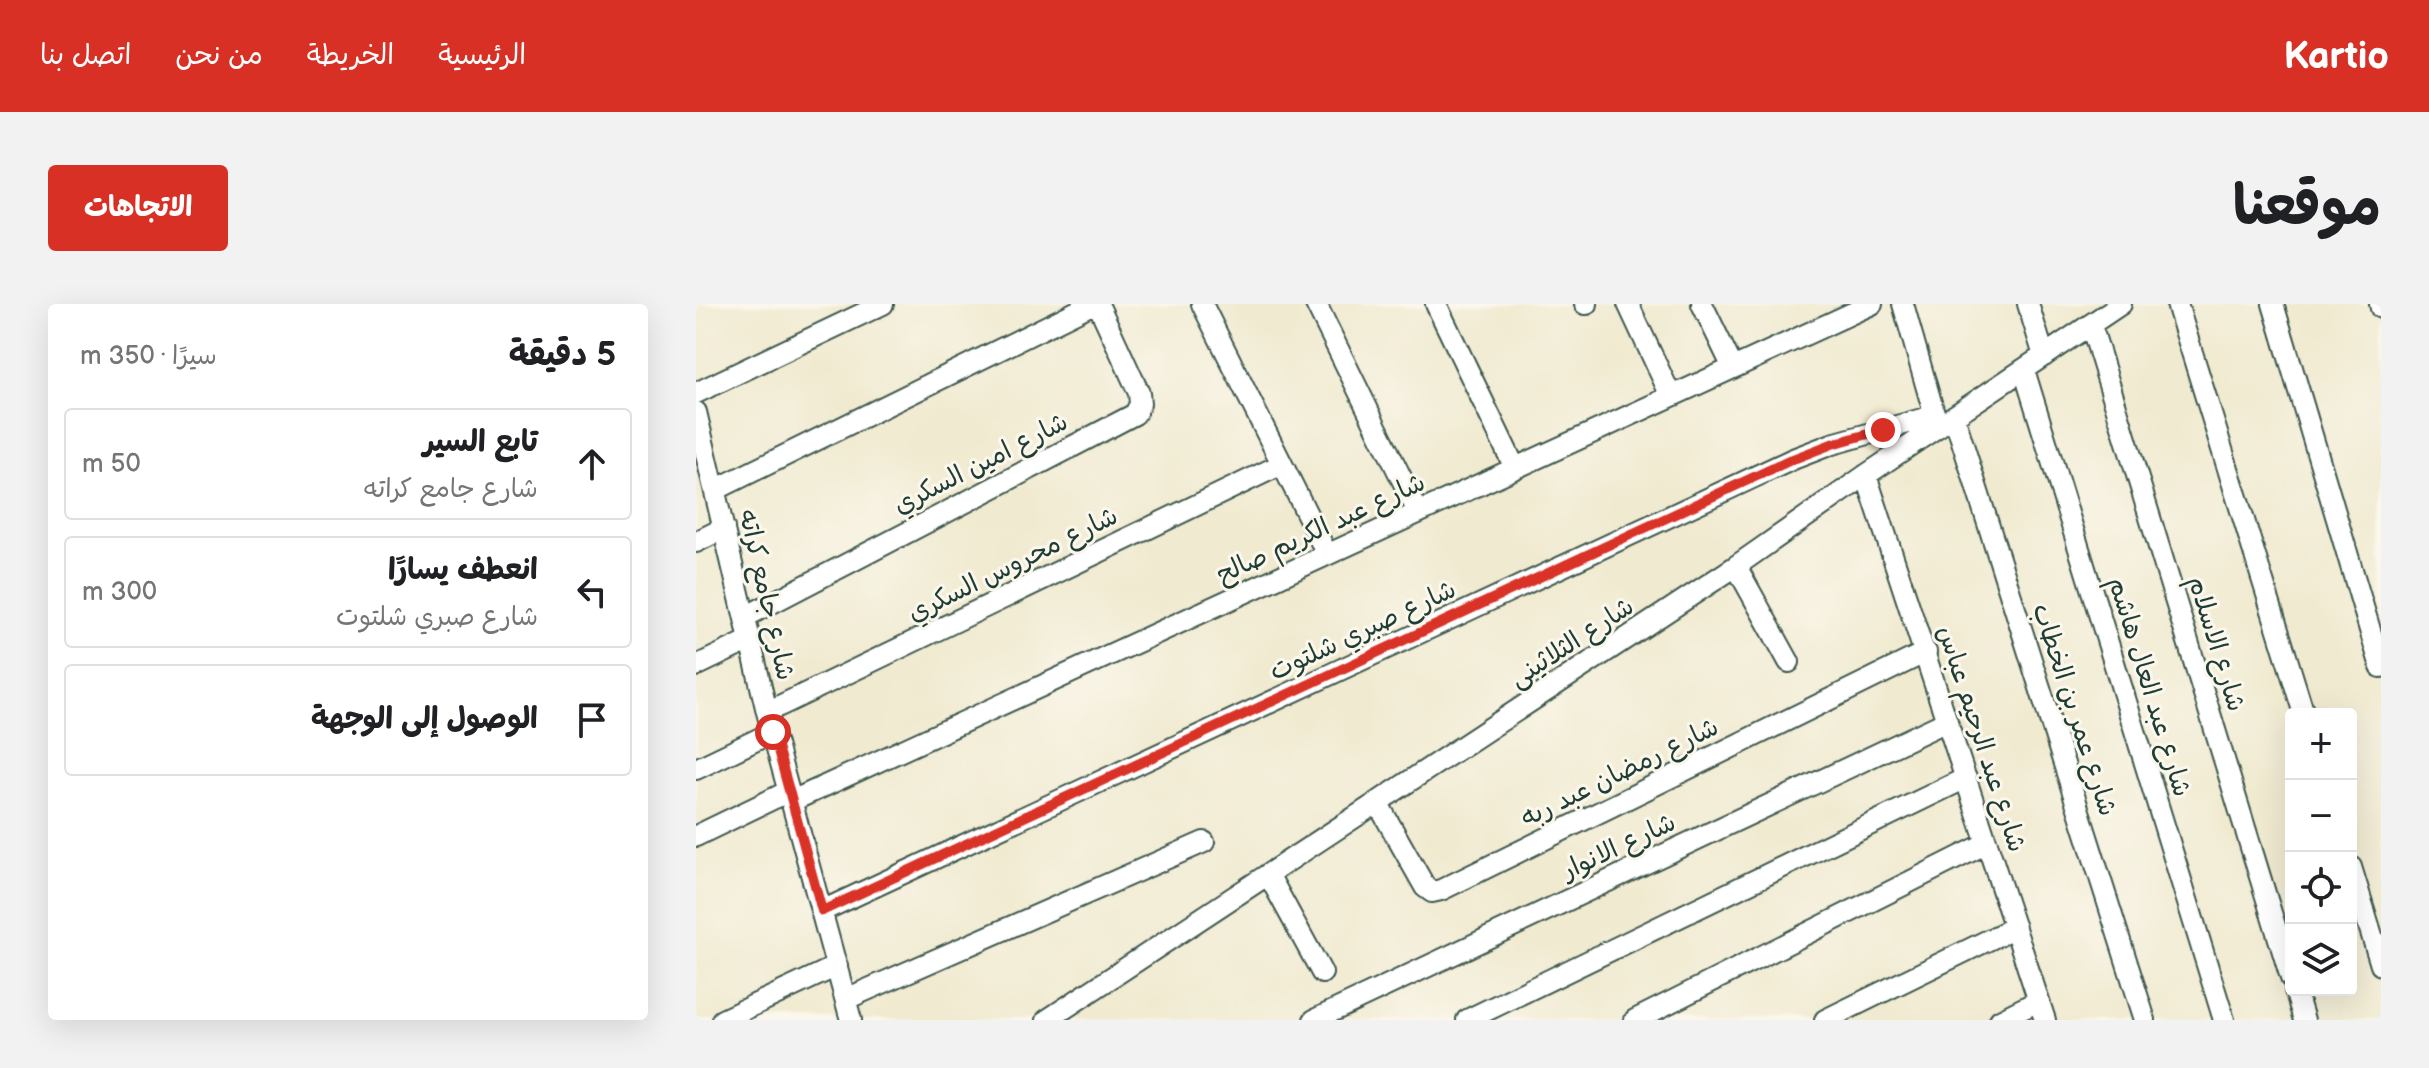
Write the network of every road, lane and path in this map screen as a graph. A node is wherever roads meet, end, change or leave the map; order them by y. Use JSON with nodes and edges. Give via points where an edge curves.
{"nodes":[{"id":1,"x":883,"y":304,"type":"edge"},
{"id":2,"x":1092,"y":304,"type":"edge"},
{"id":3,"x":1098,"y":304,"type":"edge"},
{"id":4,"x":1202,"y":304,"type":"edge"},
{"id":5,"x":1316,"y":304,"type":"edge"},
{"id":6,"x":1436,"y":304,"type":"edge"},
{"id":7,"x":1628,"y":304,"type":"edge"},
{"id":8,"x":1702,"y":304,"type":"edge"},
{"id":9,"x":1872,"y":304,"type":"edge"},
{"id":10,"x":1903,"y":304,"type":"edge"},
{"id":11,"x":2028,"y":304,"type":"edge"},
{"id":12,"x":2121,"y":304,"type":"edge"},
{"id":13,"x":2177,"y":304,"type":"edge"},
{"id":14,"x":2273,"y":304,"type":"edge"},
{"id":15,"x":2091,"y":325,"type":"junction"},
{"id":16,"x":2044,"y":356,"type":"junction"},
{"id":17,"x":1733,"y":368,"type":"junction"},
{"id":18,"x":2024,"y":370,"type":"junction"},
{"id":19,"x":696,"y":393,"type":"edge"},
{"id":20,"x":1671,"y":396,"type":"junction"},
{"id":21,"x":696,"y":412,"type":"edge"},
{"id":22,"x":1942,"y":420,"type":"junction"},
{"id":23,"x":698,"y":435,"type":"edge"},
{"id":24,"x":1282,"y":464,"type":"junction"},
{"id":25,"x":1515,"y":468,"type":"junction"},
{"id":26,"x":1866,"y":475,"type":"junction"},
{"id":27,"x":715,"y":490,"type":"junction"},
{"id":28,"x":1418,"y":512,"type":"junction"},
{"id":29,"x":724,"y":528,"type":"junction"},
{"id":30,"x":696,"y":542,"type":"edge"},
{"id":31,"x":1327,"y":554,"type":"junction"},
{"id":32,"x":1736,"y":566,"type":"junction"},
{"id":33,"x":745,"y":617,"type":"junction"},
{"id":34,"x":750,"y":640,"type":"junction"},
{"id":35,"x":1926,"y":652,"type":"junction"},
{"id":36,"x":1789,"y":662,"type":"dead end"},
{"id":37,"x":696,"y":666,"type":"edge"},
{"id":38,"x":2381,"y":667,"type":"edge"},
{"id":39,"x":2302,"y":708,"type":"edge"},
{"id":40,"x":1947,"y":721,"type":"junction"},
{"id":41,"x":770,"y":722,"type":"junction"},
{"id":42,"x":696,"y":769,"type":"edge"},
{"id":43,"x":1966,"y":778,"type":"junction"},
{"id":44,"x":790,"y":796,"type":"junction"},
{"id":45,"x":1377,"y":802,"type":"junction"},
{"id":46,"x":696,"y":836,"type":"edge"},
{"id":47,"x":1204,"y":842,"type":"dead end"},
{"id":48,"x":1987,"y":843,"type":"junction"},
{"id":49,"x":1268,"y":874,"type":"junction"},
{"id":50,"x":2357,"y":887,"type":"edge"},
{"id":51,"x":822,"y":911,"type":"junction"},
{"id":52,"x":2015,"y":927,"type":"junction"},
{"id":53,"x":2285,"y":958,"type":"edge"},
{"id":54,"x":2381,"y":965,"type":"edge"},
{"id":55,"x":837,"y":966,"type":"junction"},
{"id":56,"x":1322,"y":973,"type":"dead end"},
{"id":57,"x":2297,"y":996,"type":"edge"},
{"id":58,"x":846,"y":999,"type":"junction"},
{"id":59,"x":2042,"y":1010,"type":"edge"},
{"id":60,"x":722,"y":1020,"type":"edge"},
{"id":61,"x":851,"y":1020,"type":"edge"},
{"id":62,"x":1047,"y":1020,"type":"edge"},
{"id":63,"x":1314,"y":1020,"type":"edge"},
{"id":64,"x":1467,"y":1020,"type":"edge"},
{"id":65,"x":1635,"y":1020,"type":"edge"},
{"id":66,"x":1825,"y":1020,"type":"edge"},
{"id":67,"x":2000,"y":1020,"type":"edge"},
{"id":68,"x":2145,"y":1020,"type":"edge"},
{"id":69,"x":2224,"y":1020,"type":"edge"},
{"id":70,"x":2304,"y":1020,"type":"edge"}],
"edges":[{"from":1,"to":19,"type":"street"},
{"from":2,"to":27,"type":"street"},
{"from":3,"to":33,"type":"street","name":"شارع امين السكري","via":[[1139,393],[1135,414]]},
{"from":4,"to":24,"type":"street"},
{"from":5,"to":28,"type":"street"},
{"from":6,"to":25,"type":"street"},
{"from":7,"to":20,"type":"street"},
{"from":8,"to":17,"type":"street"},
{"from":9,"to":17,"type":"street","name":"شارع عبد الكريم صالح"},
{"from":10,"to":22,"type":"street","name":"شارع عمر بن الخطاب"},
{"from":11,"to":16,"type":"street"},
{"from":12,"to":15,"type":"street","name":"شارع الثلاثينى"},
{"from":13,"to":39,"type":"street"},
{"from":14,"to":38,"type":"street"},
{"from":15,"to":16,"type":"street","name":"شارع الثلاثينى"},
{"from":15,"to":53,"type":"street","name":"شارع الاسلام"},
{"from":16,"to":18,"type":"street","name":"شارع الثلاثينى"},
{"from":17,"to":20,"type":"street","name":"شارع عبد الكريم صالح"},
{"from":18,"to":22,"type":"street","name":"شارع الثلاثينى"},
{"from":18,"to":69,"type":"street","name":"شارع عبد العال هاشم"},
{"from":20,"to":25,"type":"street","name":"شارع عبد الكريم صالح"},
{"from":21,"to":23,"type":"street","name":"شارع جامع كراته"},
{"from":22,"to":26,"type":"street","name":"شارع الثلاثينى"},
{"from":22,"to":51,"type":"street","name":"شارع صبري شلتوت","via":[[1832,444],[1793,459]]},
{"from":22,"to":68,"type":"street","name":"شارع عمر بن الخطاب"},
{"from":23,"to":27,"type":"street","name":"شارع جامع كراته"},
{"from":24,"to":31,"type":"street"},
{"from":24,"to":41,"type":"street","name":"شارع محروس السكري"},
{"from":25,"to":28,"type":"street","name":"شارع عبد الكريم صالح"},
{"from":26,"to":32,"type":"street","name":"شارع الثلاثينى"},
{"from":26,"to":35,"type":"street","name":"شارع عبد الرحيم عباس"},
{"from":27,"to":29,"type":"street","name":"شارع جامع كراته"},
{"from":28,"to":31,"type":"street","name":"شارع عبد الكريم صالح"},
{"from":29,"to":30,"type":"street"},
{"from":29,"to":33,"type":"street","name":"شارع جامع كراته"},
{"from":31,"to":44,"type":"street","name":"شارع عبد الكريم صالح"},
{"from":32,"to":36,"type":"street"},
{"from":32,"to":45,"type":"street","name":"شارع الثلاثينى"},
{"from":33,"to":34,"type":"street","name":"شارع جامع كراته"},
{"from":34,"to":37,"type":"street"},
{"from":34,"to":41,"type":"street","name":"شارع جامع كراته"},
{"from":35,"to":40,"type":"street","name":"شارع عبد الرحيم عباس"},
{"from":35,"to":45,"type":"street","name":"شارع رمضان عبد ربه","via":[[1441,890],[1425,887]]},
{"from":40,"to":43,"type":"street","name":"شارع عبد الرحيم عباس"},
{"from":40,"to":63,"type":"street","name":"شارع الانوار"},
{"from":41,"to":42,"type":"street","name":"شارع محروس السكري"},
{"from":41,"to":44,"type":"street","name":"شارع جامع كراته"},
{"from":43,"to":48,"type":"street","name":"شارع عبد الرحيم عباس"},
{"from":43,"to":64,"type":"street"},
{"from":44,"to":46,"type":"street","name":"شارع عبد الكريم صالح"},
{"from":44,"to":51,"type":"street","name":"شارع جامع كراته"},
{"from":45,"to":49,"type":"street","name":"شارع الثلاثينى"},
{"from":47,"to":58,"type":"street"},
{"from":48,"to":52,"type":"street","name":"شارع عبد الرحيم عباس"},
{"from":48,"to":65,"type":"street"},
{"from":49,"to":56,"type":"street"},
{"from":49,"to":62,"type":"street","name":"شارع الثلاثينى"},
{"from":50,"to":54,"type":"street"},
{"from":51,"to":55,"type":"street","name":"شارع جامع كراته"},
{"from":52,"to":59,"type":"street","name":"شارع عبد الرحيم عباس"},
{"from":52,"to":66,"type":"street"},
{"from":55,"to":58,"type":"street","name":"شارع جامع كراته"},
{"from":55,"to":60,"type":"street"},
{"from":57,"to":70,"type":"street"},
{"from":58,"to":61,"type":"street","name":"شارع جامع كراته"},
{"from":59,"to":67,"type":"street"}]}
